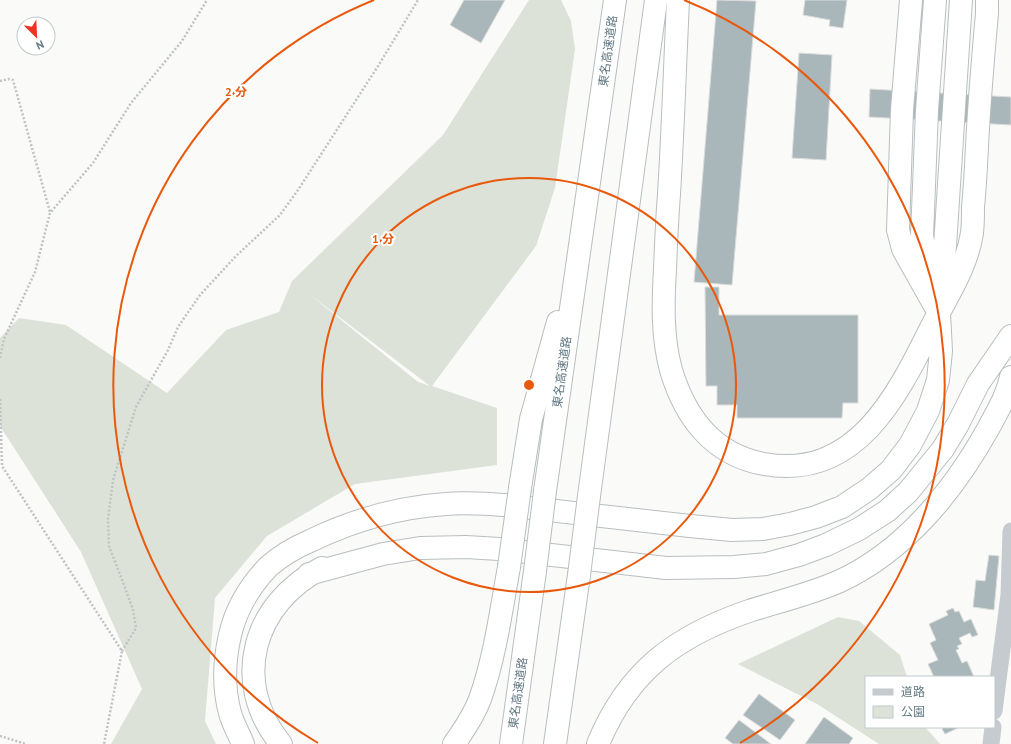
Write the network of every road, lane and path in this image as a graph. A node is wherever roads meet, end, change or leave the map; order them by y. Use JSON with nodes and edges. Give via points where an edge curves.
{"nodes":[{"id":1,"x":207,"y":0,"type":"edge"},
{"id":2,"x":418,"y":0,"type":"edge"},
{"id":3,"x":615,"y":0,"type":"edge"},
{"id":4,"x":656,"y":0,"type":"edge"},
{"id":5,"x":678,"y":0,"type":"edge"},
{"id":6,"x":912,"y":0,"type":"edge"},
{"id":7,"x":935,"y":0,"type":"edge"},
{"id":8,"x":961,"y":0,"type":"edge"},
{"id":9,"x":987,"y":0,"type":"edge"},
{"id":10,"x":0,"y":81,"type":"edge"},
{"id":11,"x":50,"y":213,"type":"junction"},
{"id":12,"x":581,"y":238,"type":"junction"},
{"id":13,"x":939,"y":313,"type":"junction"},
{"id":14,"x":1011,"y":336,"type":"edge"},
{"id":15,"x":0,"y":358,"type":"edge"},
{"id":16,"x":1011,"y":377,"type":"edge"},
{"id":17,"x":0,"y":399,"type":"edge"},
{"id":18,"x":1,"y":465,"type":"edge"},
{"id":19,"x":1011,"y":531,"type":"edge"},
{"id":20,"x":1010,"y":551,"type":"edge"},
{"id":21,"x":122,"y":650,"type":"junction"},
{"id":22,"x":995,"y":703,"type":"edge"},
{"id":23,"x":993,"y":728,"type":"edge"},
{"id":24,"x":0,"y":736,"type":"edge"},
{"id":25,"x":26,"y":744,"type":"edge"},
{"id":26,"x":104,"y":744,"type":"edge"},
{"id":27,"x":243,"y":744,"type":"edge"},
{"id":28,"x":281,"y":744,"type":"edge"},
{"id":29,"x":454,"y":744,"type":"edge"},
{"id":30,"x":511,"y":744,"type":"edge"},
{"id":31,"x":555,"y":744,"type":"edge"},
{"id":32,"x":598,"y":744,"type":"edge"},
{"id":33,"x":991,"y":744,"type":"edge"}],
"edges":[{"from":1,"to":11,"type":"path","via":[[182,41],[131,103],[93,163]]},
{"from":2,"to":21,"type":"path","via":[[380,63],[280,215],[236,256],[200,295],[178,326],[168,350],[136,407],[113,480],[108,519],[109,546],[133,610],[136,628]]},
{"from":3,"to":12,"type":"highway","name":"東名高速道路"},
{"from":4,"to":31,"type":"highway","bridge":true},
{"from":5,"to":13,"type":"highway","via":[[663,302],[665,343],[677,389],[699,428],[717,445],[740,458],[761,464],[782,467],[808,464],[839,453],[865,433],[889,404],[910,371]]},
{"from":6,"to":13,"type":"highway","via":[[902,110],[898,230],[903,249]]},
{"from":7,"to":13,"type":"highway","via":[[926,110],[922,236]]},
{"from":8,"to":13,"type":"highway"},
{"from":9,"to":13,"type":"highway","via":[[972,233],[966,261]]},
{"from":10,"to":11,"type":"path","via":[[13,80]]},
{"from":11,"to":15,"type":"path","via":[[35,272],[4,339]]},
{"from":12,"to":29,"type":"highway","bridge":true,"via":[[531,419],[509,568],[490,666],[480,700]]},
{"from":12,"to":30,"type":"highway","name":"東名高速道路","bridge":true},
{"from":13,"to":27,"type":"highway","via":[[941,351],[938,380],[928,411],[910,445],[891,470],[869,489],[842,507],[816,517],[763,529],[732,530],[504,505],[446,504],[371,516],[331,530],[293,549],[269,567],[248,592],[234,619],[226,651],[224,681],[230,714]]},
{"from":14,"to":28,"type":"highway","via":[[978,384],[943,449],[908,492],[887,511],[859,529],[799,555],[766,564],[734,568],[666,568],[499,549],[420,548],[383,554],[309,574],[271,611],[259,636],[254,659],[253,682],[260,708],[271,732]]},
{"from":16,"to":32,"type":"highway","via":[[1001,406],[966,466],[929,513],[905,536],[876,560],[842,580],[813,592],[720,621],[691,635],[640,675],[621,700]]},
{"from":17,"to":18,"type":"path"},
{"from":18,"to":21,"type":"path"},
{"from":19,"to":20,"type":"street"},
{"from":20,"to":22,"type":"street","via":[[1009,595]]},
{"from":21,"to":26,"type":"path"},
{"from":23,"to":33,"type":"street"},
{"from":24,"to":25,"type":"path"}]}
